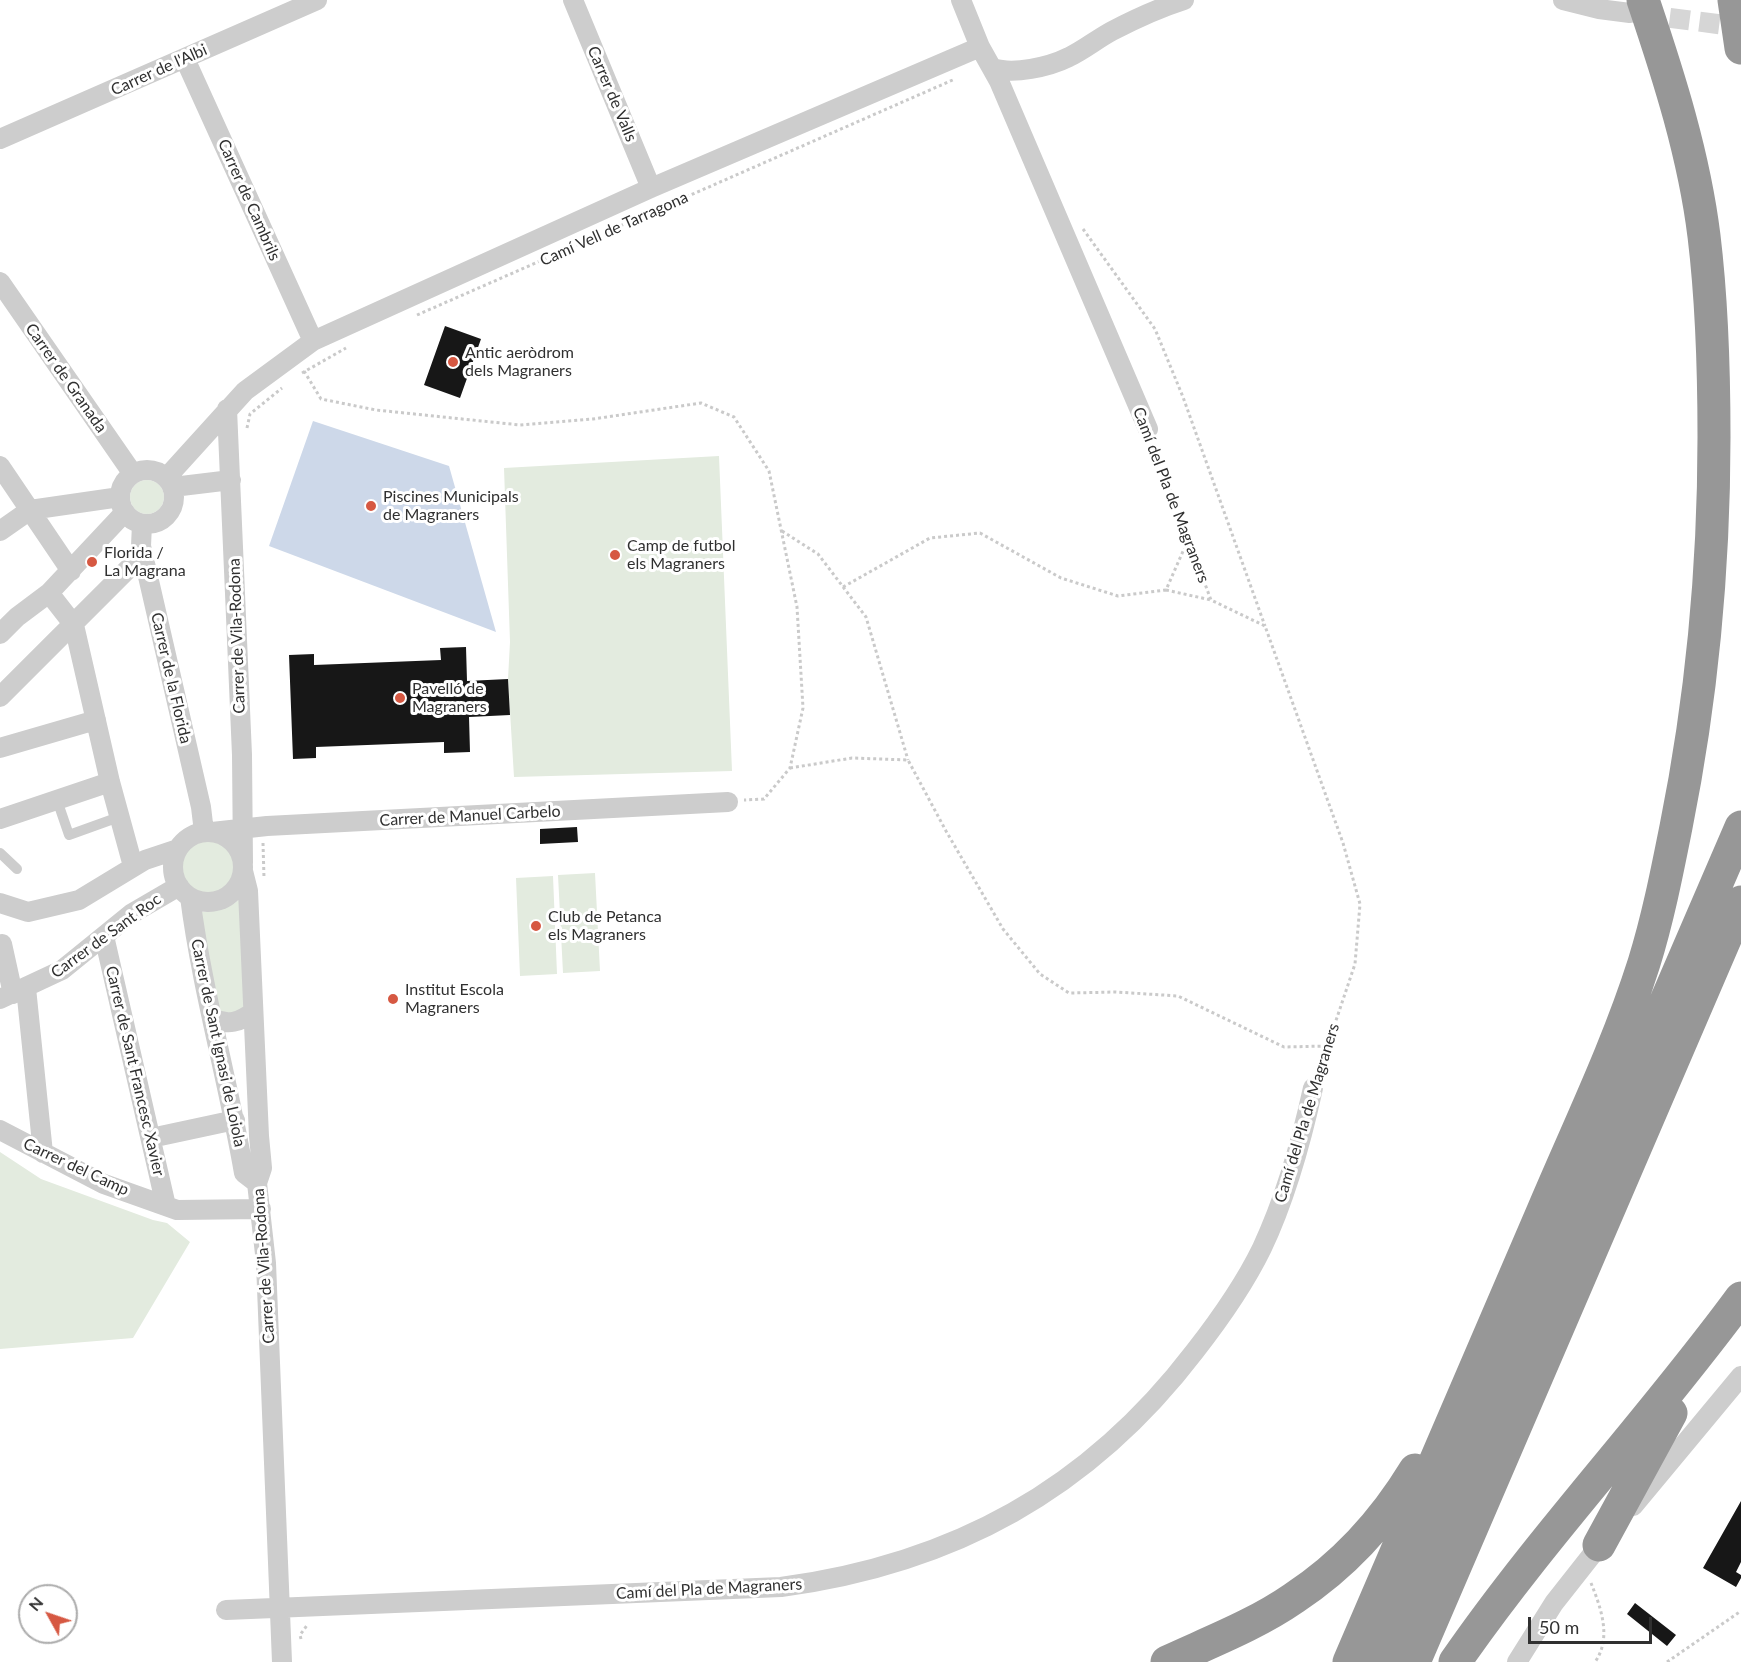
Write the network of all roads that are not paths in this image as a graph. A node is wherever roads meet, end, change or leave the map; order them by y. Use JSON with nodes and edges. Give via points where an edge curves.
{"nodes":[{"id":1,"x":317,"y":0,"type":"edge"},
{"id":2,"x":573,"y":0,"type":"edge"},
{"id":3,"x":962,"y":0,"type":"edge"},
{"id":4,"x":1184,"y":0,"type":"edge"},
{"id":5,"x":1563,"y":0,"type":"edge"},
{"id":6,"x":1734,"y":0,"type":"edge"},
{"id":7,"x":1637,"y":7,"type":"edge"},
{"id":8,"x":980,"y":47,"type":"junction"},
{"id":9,"x":1741,"y":48,"type":"edge"},
{"id":10,"x":185,"y":59,"type":"junction"},
{"id":11,"x":993,"y":68,"type":"junction"},
{"id":12,"x":0,"y":139,"type":"edge"},
{"id":13,"x":651,"y":189,"type":"junction"},
{"id":14,"x":0,"y":282,"type":"edge"},
{"id":15,"x":313,"y":341,"type":"junction"},
{"id":16,"x":227,"y":409,"type":"junction"},
{"id":17,"x":1148,"y":429,"type":"road end"},
{"id":18,"x":0,"y":466,"type":"edge"},
{"id":19,"x":133,"y":474,"type":"junction"},
{"id":20,"x":231,"y":480,"type":"junction"},
{"id":21,"x":170,"y":482,"type":"junction"},
{"id":22,"x":123,"y":505,"type":"junction"},
{"id":23,"x":30,"y":510,"type":"junction"},
{"id":24,"x":142,"y":524,"type":"junction"},
{"id":25,"x":0,"y":531,"type":"edge"},
{"id":26,"x":143,"y":554,"type":"junction"},
{"id":27,"x":71,"y":571,"type":"junction"},
{"id":28,"x":49,"y":592,"type":"junction"},
{"id":29,"x":9,"y":617,"type":"edge"},
{"id":30,"x":75,"y":625,"type":"junction"},
{"id":31,"x":0,"y":634,"type":"edge"},
{"id":32,"x":0,"y":698,"type":"edge"},
{"id":33,"x":96,"y":720,"type":"junction"},
{"id":34,"x":0,"y":748,"type":"edge"},
{"id":35,"x":110,"y":782,"type":"junction"},
{"id":36,"x":57,"y":800,"type":"junction"},
{"id":37,"x":728,"y":802,"type":"road end"},
{"id":38,"x":119,"y":817,"type":"junction"},
{"id":39,"x":0,"y":819,"type":"edge"},
{"id":40,"x":1741,"y":827,"type":"edge"},
{"id":41,"x":243,"y":829,"type":"junction"},
{"id":42,"x":208,"y":832,"type":"junction"},
{"id":43,"x":178,"y":849,"type":"junction"},
{"id":44,"x":0,"y":853,"type":"edge"},
{"id":45,"x":133,"y":866,"type":"junction"},
{"id":46,"x":243,"y":867,"type":"junction"},
{"id":47,"x":17,"y":869,"type":"dead end"},
{"id":48,"x":184,"y":892,"type":"junction"},
{"id":49,"x":1741,"y":902,"type":"edge"},
{"id":50,"x":0,"y":903,"type":"edge"},
{"id":51,"x":104,"y":936,"type":"junction"},
{"id":52,"x":2,"y":944,"type":"dead end"},
{"id":53,"x":13,"y":994,"type":"edge"},
{"id":54,"x":253,"y":1012,"type":"junction"},
{"id":55,"x":212,"y":1018,"type":"junction"},
{"id":56,"x":1313,"y":1088,"type":"road end"},
{"id":57,"x":235,"y":1120,"type":"junction"},
{"id":58,"x":0,"y":1130,"type":"edge"},
{"id":59,"x":151,"y":1138,"type":"junction"},
{"id":60,"x":43,"y":1152,"type":"junction"},
{"id":61,"x":257,"y":1183,"type":"junction"},
{"id":62,"x":166,"y":1206,"type":"junction"},
{"id":63,"x":261,"y":1209,"type":"junction"},
{"id":64,"x":1525,"y":1252,"type":"junction"},
{"id":65,"x":1741,"y":1298,"type":"edge"},
{"id":66,"x":1713,"y":1335,"type":"junction"},
{"id":67,"x":1741,"y":1376,"type":"edge"},
{"id":68,"x":1591,"y":1555,"type":"junction"},
{"id":69,"x":280,"y":1608,"type":"junction"},
{"id":70,"x":226,"y":1610,"type":"dead end"},
{"id":71,"x":282,"y":1662,"type":"edge"},
{"id":72,"x":1167,"y":1662,"type":"edge"},
{"id":73,"x":1349,"y":1662,"type":"edge"},
{"id":74,"x":1381,"y":1662,"type":"edge"},
{"id":75,"x":1414,"y":1662,"type":"edge"},
{"id":76,"x":1455,"y":1662,"type":"edge"},
{"id":77,"x":1517,"y":1662,"type":"edge"}],
"edges":[{"from":1,"to":10,"type":"street","name":"Carrer de l'Albi"},
{"from":2,"to":13,"type":"street","name":"Carrer de Valls"},
{"from":3,"to":8,"type":"street","name":"Camí del Pla de Magraners"},
{"from":4,"to":11,"type":"street","via":[[1112,31],[1067,58],[1016,71]]},
{"from":5,"to":7,"type":"street","via":[[1599,9]]},
{"from":6,"to":9,"type":"highway"},
{"from":7,"to":64,"type":"highway","via":[[1684,135],[1703,234],[1714,400],[1714,492],[1706,623],[1688,769],[1646,956]]},
{"from":8,"to":11,"type":"street","name":"Camí del Pla de Magraners"},
{"from":8,"to":13,"type":"street","name":"Camí Vell de Tarragona"},
{"from":10,"to":12,"type":"street","name":"Carrer de l'Albi"},
{"from":10,"to":15,"type":"street","name":"Carrer de Cambrils"},
{"from":11,"to":17,"type":"street","name":"Camí del Pla de Magraners"},
{"from":13,"to":15,"type":"street","name":"Camí Vell de Tarragona"},
{"from":14,"to":19,"type":"street","name":"Carrer de Granada"},
{"from":15,"to":16,"type":"street","name":"Camí Vell de Tarragona"},
{"from":16,"to":20,"type":"street","name":"Carrer de Vila-Rodona"},
{"from":16,"to":21,"type":"street","name":"Camí Vell de Tarragona"},
{"from":18,"to":23,"type":"street"},
{"from":19,"to":21,"type":"street","via":[[153,470]]},
{"from":19,"to":22,"type":"street","via":[[125,482]]},
{"from":20,"to":21,"type":"street"},
{"from":20,"to":41,"type":"street","name":"Carrer de Vila-Rodona"},
{"from":21,"to":24,"type":"street","via":[[175,498],[169,514],[159,521]]},
{"from":22,"to":23,"type":"street"},
{"from":22,"to":24,"type":"street","via":[[133,520]]},
{"from":22,"to":27,"type":"street"},
{"from":23,"to":25,"type":"street"},
{"from":23,"to":27,"type":"street"},
{"from":24,"to":26,"type":"street","name":"Carrer de la Florida"},
{"from":26,"to":30,"type":"street"},
{"from":26,"to":42,"type":"street","name":"Carrer de la Florida"},
{"from":27,"to":28,"type":"street"},
{"from":28,"to":29,"type":"street"},
{"from":28,"to":30,"type":"street"},
{"from":29,"to":31,"type":"street"},
{"from":30,"to":32,"type":"street"},
{"from":30,"to":33,"type":"street"},
{"from":33,"to":34,"type":"street"},
{"from":33,"to":35,"type":"street"},
{"from":35,"to":36,"type":"street"},
{"from":35,"to":38,"type":"street"},
{"from":36,"to":38,"type":"lane","via":[[69,835]]},
{"from":36,"to":39,"type":"street"},
{"from":37,"to":41,"type":"street","name":"Carrer de Manuel Carbelo"},
{"from":38,"to":45,"type":"street"},
{"from":40,"to":74,"type":"highway"},
{"from":41,"to":42,"type":"street","name":"Carrer de Manuel Carbelo"},
{"from":41,"to":46,"type":"street","name":"Carrer de Vila-Rodona"},
{"from":42,"to":43,"type":"street","via":[[189,838]]},
{"from":42,"to":46,"type":"street","via":[[233,842],[242,855]]},
{"from":43,"to":45,"type":"street"},
{"from":43,"to":48,"type":"street","via":[[173,872]]},
{"from":44,"to":47,"type":"lane"},
{"from":45,"to":50,"type":"street","via":[[79,900],[28,912]]},
{"from":46,"to":48,"type":"street","via":[[238,885],[228,897],[205,902]]},
{"from":46,"to":54,"type":"street","name":"Carrer de Vila-Rodona","via":[[248,891]]},
{"from":48,"to":51,"type":"street","name":"Carrer de Sant Roc","via":[[131,914]]},
{"from":48,"to":55,"type":"street","name":"Carrer de Sant Ignasi de Loiola"},
{"from":49,"to":75,"type":"highway"},
{"from":51,"to":53,"type":"street","name":"Carrer de Sant Roc","via":[[62,970]]},
{"from":51,"to":59,"type":"street","name":"Carrer de Sant Francesc Xavier"},
{"from":52,"to":53,"type":"street"},
{"from":53,"to":60,"type":"street"},
{"from":54,"to":55,"type":"street","via":[[236,1022]]},
{"from":54,"to":61,"type":"street","name":"Carrer de Vila-Rodona","via":[[262,1168]]},
{"from":55,"to":57,"type":"street","name":"Carrer de Sant Ignasi de Loiola"},
{"from":56,"to":69,"type":"street","name":"Camí del Pla de Magraners","via":[[1293,1168],[1270,1229],[1252,1267],[1210,1332],[1164,1390],[1115,1440],[1059,1484],[992,1524],[889,1566],[781,1587]]},
{"from":57,"to":59,"type":"street"},
{"from":57,"to":61,"type":"street","name":"Carrer de Sant Ignasi de Loiola","via":[[244,1173]]},
{"from":58,"to":60,"type":"street","name":"Carrer del Camp"},
{"from":59,"to":62,"type":"street","name":"Carrer de Sant Francesc Xavier"},
{"from":60,"to":62,"type":"street","name":"Carrer del Camp","via":[[104,1184]]},
{"from":61,"to":63,"type":"street","name":"Carrer de Vila-Rodona"},
{"from":62,"to":63,"type":"street","name":"Carrer del Camp","via":[[177,1210]]},
{"from":63,"to":69,"type":"street","name":"Carrer de Vila-Rodona"},
{"from":64,"to":72,"type":"highway","via":[[1499,1293],[1432,1440],[1402,1491],[1368,1535],[1333,1569],[1293,1599]]},
{"from":64,"to":73,"type":"highway"},
{"from":65,"to":66,"type":"highway"},
{"from":66,"to":68,"type":"highway"},
{"from":66,"to":76,"type":"highway"},
{"from":67,"to":68,"type":"street"},
{"from":68,"to":77,"type":"street"},
{"from":69,"to":70,"type":"street","name":"Camí del Pla de Magraners"},
{"from":69,"to":71,"type":"street","name":"Carrer de Vila-Rodona"}]}
